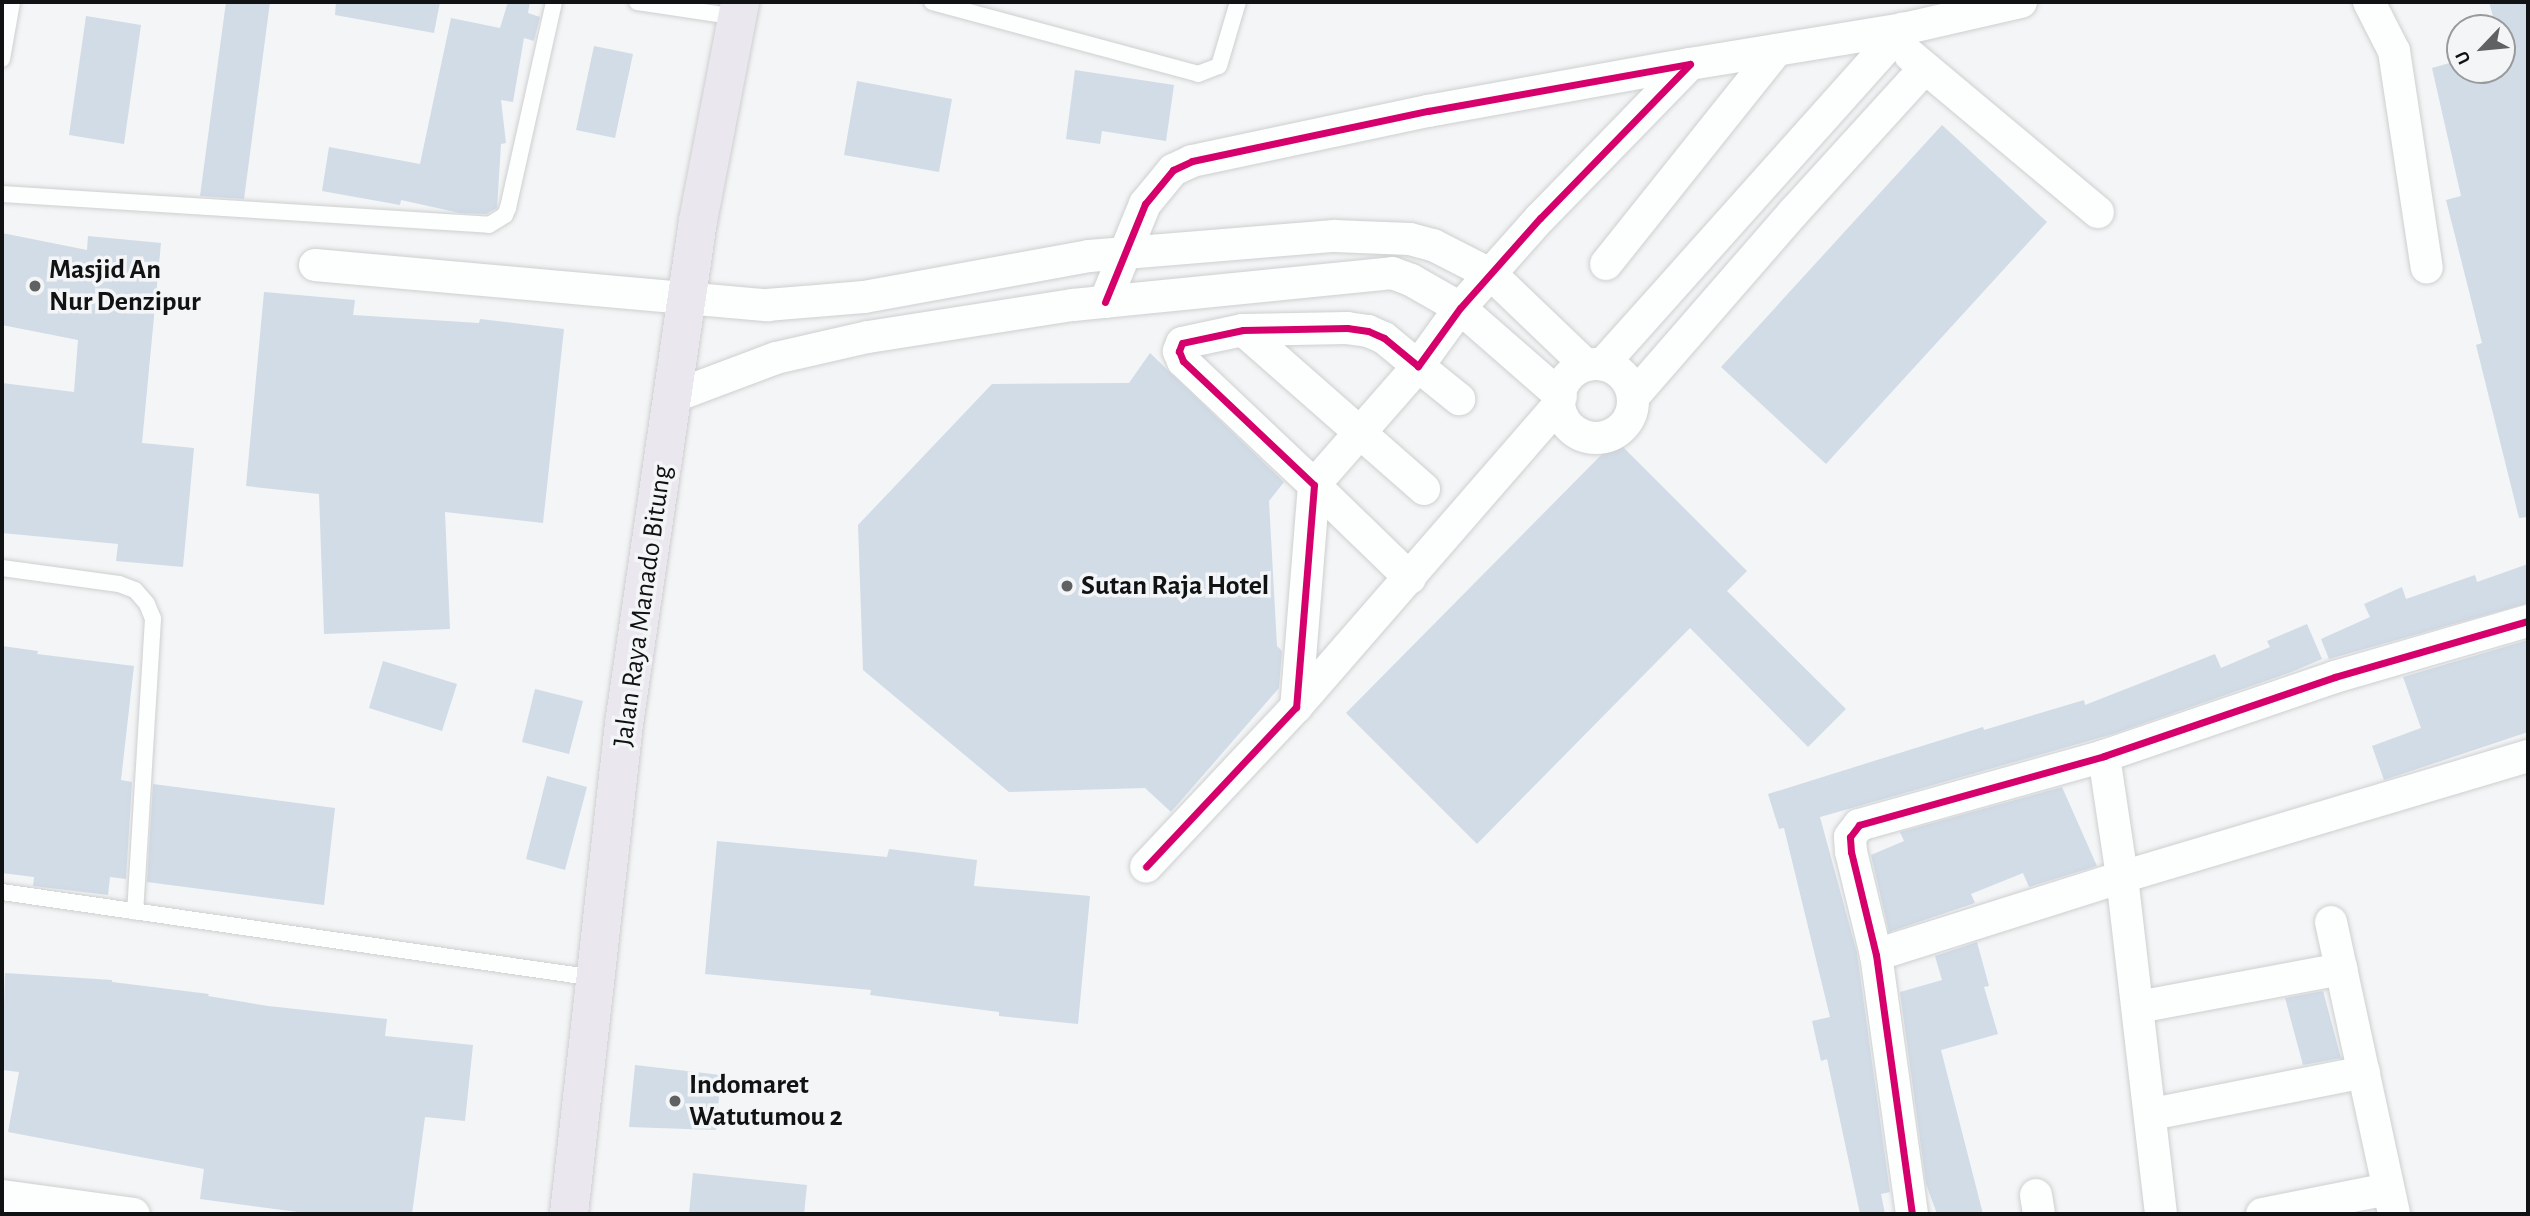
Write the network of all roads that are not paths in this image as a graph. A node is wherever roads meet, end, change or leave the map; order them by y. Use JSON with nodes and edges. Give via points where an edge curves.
{"nodes":[{"id":1,"x":12,"y":2,"type":"edge"},
{"id":2,"x":554,"y":2,"type":"edge"},
{"id":3,"x":637,"y":2,"type":"edge"},
{"id":4,"x":932,"y":2,"type":"edge"},
{"id":5,"x":1238,"y":2,"type":"edge"},
{"id":6,"x":2021,"y":2,"type":"edge"},
{"id":7,"x":2369,"y":2,"type":"edge"},
{"id":8,"x":738,"y":9,"type":"edge"},
{"id":9,"x":1898,"y":35,"type":"junction"},
{"id":10,"x":1777,"y":50,"type":"junction"},
{"id":11,"x":2,"y":59,"type":"edge"},
{"id":12,"x":1690,"y":64,"type":"junction"},
{"id":13,"x":1925,"y":68,"type":"junction"},
{"id":14,"x":2,"y":194,"type":"edge"},
{"id":15,"x":2098,"y":212,"type":"dead end"},
{"id":16,"x":1125,"y":254,"type":"junction"},
{"id":17,"x":1606,"y":264,"type":"dead end"},
{"id":18,"x":316,"y":265,"type":"dead end"},
{"id":19,"x":2427,"y":268,"type":"dead end"},
{"id":20,"x":1492,"y":275,"type":"junction"},
{"id":21,"x":686,"y":298,"type":"junction"},
{"id":22,"x":1105,"y":302,"type":"junction"},
{"id":23,"x":1460,"y":308,"type":"junction"},
{"id":24,"x":1243,"y":330,"type":"junction"},
{"id":25,"x":1594,"y":365,"type":"junction"},
{"id":26,"x":1418,"y":366,"type":"junction"},
{"id":27,"x":675,"y":396,"type":"junction"},
{"id":28,"x":1633,"y":397,"type":"junction"},
{"id":29,"x":1459,"y":399,"type":"dead end"},
{"id":30,"x":1560,"y":400,"type":"junction"},
{"id":31,"x":1362,"y":432,"type":"junction"},
{"id":32,"x":1314,"y":485,"type":"junction"},
{"id":33,"x":1424,"y":489,"type":"dead end"},
{"id":34,"x":2,"y":568,"type":"edge"},
{"id":35,"x":1410,"y":578,"type":"junction"},
{"id":36,"x":2528,"y":621,"type":"edge"},
{"id":37,"x":1296,"y":707,"type":"junction"},
{"id":38,"x":2104,"y":755,"type":"junction"},
{"id":39,"x":2528,"y":756,"type":"edge"},
{"id":40,"x":1146,"y":867,"type":"dead end"},
{"id":41,"x":2122,"y":877,"type":"junction"},
{"id":42,"x":2,"y":892,"type":"edge"},
{"id":43,"x":135,"y":911,"type":"junction"},
{"id":44,"x":2331,"y":922,"type":"dead end"},
{"id":45,"x":1875,"y":955,"type":"junction"},
{"id":46,"x":2341,"y":969,"type":"junction"},
{"id":47,"x":598,"y":979,"type":"junction"},
{"id":48,"x":2138,"y":1007,"type":"junction"},
{"id":49,"x":2364,"y":1072,"type":"junction"},
{"id":50,"x":2152,"y":1114,"type":"junction"},
{"id":51,"x":2,"y":1196,"type":"edge"},
{"id":52,"x":2391,"y":1201,"type":"edge"},
{"id":53,"x":134,"y":1214,"type":"edge"},
{"id":54,"x":569,"y":1214,"type":"edge"},
{"id":55,"x":1912,"y":1214,"type":"edge"},
{"id":56,"x":2161,"y":1214,"type":"edge"},
{"id":57,"x":2258,"y":1214,"type":"edge"}],
"edges":[{"from":1,"to":11,"type":"lane"},
{"from":2,"to":14,"type":"lane","via":[[508,208],[489,225]]},
{"from":3,"to":8,"type":"lane"},
{"from":4,"to":5,"type":"lane","via":[[1198,74],[1219,66]]},
{"from":6,"to":9,"type":"street"},
{"from":7,"to":19,"type":"street","via":[[2394,51]]},
{"from":8,"to":21,"type":"highway","name":"Jalan Raya Manado Bitung"},
{"from":9,"to":10,"type":"street"},
{"from":9,"to":13,"type":"street"},
{"from":9,"to":25,"type":"street"},
{"from":10,"to":12,"type":"street"},
{"from":10,"to":17,"type":"street"},
{"from":12,"to":16,"type":"street","via":[[1427,111],[1192,161],[1173,170],[1145,204]]},
{"from":12,"to":20,"type":"street","via":[[1540,218]]},
{"from":13,"to":15,"type":"street"},
{"from":13,"to":28,"type":"street"},
{"from":16,"to":20,"type":"street","via":[[1334,236],[1410,239],[1433,245]]},
{"from":16,"to":21,"type":"street","via":[[864,297],[767,304]]},
{"from":16,"to":22,"type":"street"},
{"from":18,"to":21,"type":"street"},
{"from":20,"to":23,"type":"street"},
{"from":20,"to":25,"type":"street"},
{"from":21,"to":27,"type":"highway","name":"Jalan Raya Manado Bitung"},
{"from":22,"to":23,"type":"street","via":[[1392,273]]},
{"from":22,"to":27,"type":"street","via":[[868,337],[776,358]]},
{"from":23,"to":26,"type":"street"},
{"from":23,"to":30,"type":"street"},
{"from":24,"to":26,"type":"street","via":[[1368,331]]},
{"from":24,"to":31,"type":"street"},
{"from":24,"to":32,"type":"street","via":[[1182,343],[1180,355]]},
{"from":25,"to":28,"type":"street","via":[[1617,371],[1628,382]]},
{"from":25,"to":30,"type":"street","via":[[1571,374]]},
{"from":26,"to":29,"type":"street"},
{"from":26,"to":31,"type":"street"},
{"from":27,"to":47,"type":"highway","name":"Jalan Raya Manado Bitung","via":[[624,724]]},
{"from":28,"to":30,"type":"street","via":[[1631,414],[1622,428],[1600,437],[1576,432],[1564,420]]},
{"from":30,"to":35,"type":"street"},
{"from":31,"to":32,"type":"street"},
{"from":31,"to":33,"type":"street"},
{"from":32,"to":35,"type":"street"},
{"from":32,"to":37,"type":"street"},
{"from":34,"to":43,"type":"lane","via":[[119,584],[135,590],[153,619]]},
{"from":35,"to":37,"type":"street"},
{"from":36,"to":38,"type":"street","via":[[2335,677]]},
{"from":37,"to":40,"type":"street"},
{"from":38,"to":41,"type":"street"},
{"from":38,"to":45,"type":"street","via":[[1859,825],[1850,837],[1851,852]]},
{"from":39,"to":41,"type":"street"},
{"from":41,"to":45,"type":"street"},
{"from":41,"to":48,"type":"street"},
{"from":42,"to":43,"type":"lane"},
{"from":43,"to":47,"type":"lane"},
{"from":44,"to":46,"type":"street"},
{"from":45,"to":55,"type":"street"},
{"from":46,"to":48,"type":"street"},
{"from":46,"to":49,"type":"street"},
{"from":47,"to":54,"type":"highway","name":"Jalan Raya Manado Bitung"},
{"from":48,"to":50,"type":"street"},
{"from":49,"to":50,"type":"street"},
{"from":49,"to":52,"type":"street"},
{"from":50,"to":56,"type":"street"},
{"from":51,"to":53,"type":"street"},
{"from":52,"to":57,"type":"street"}]}
